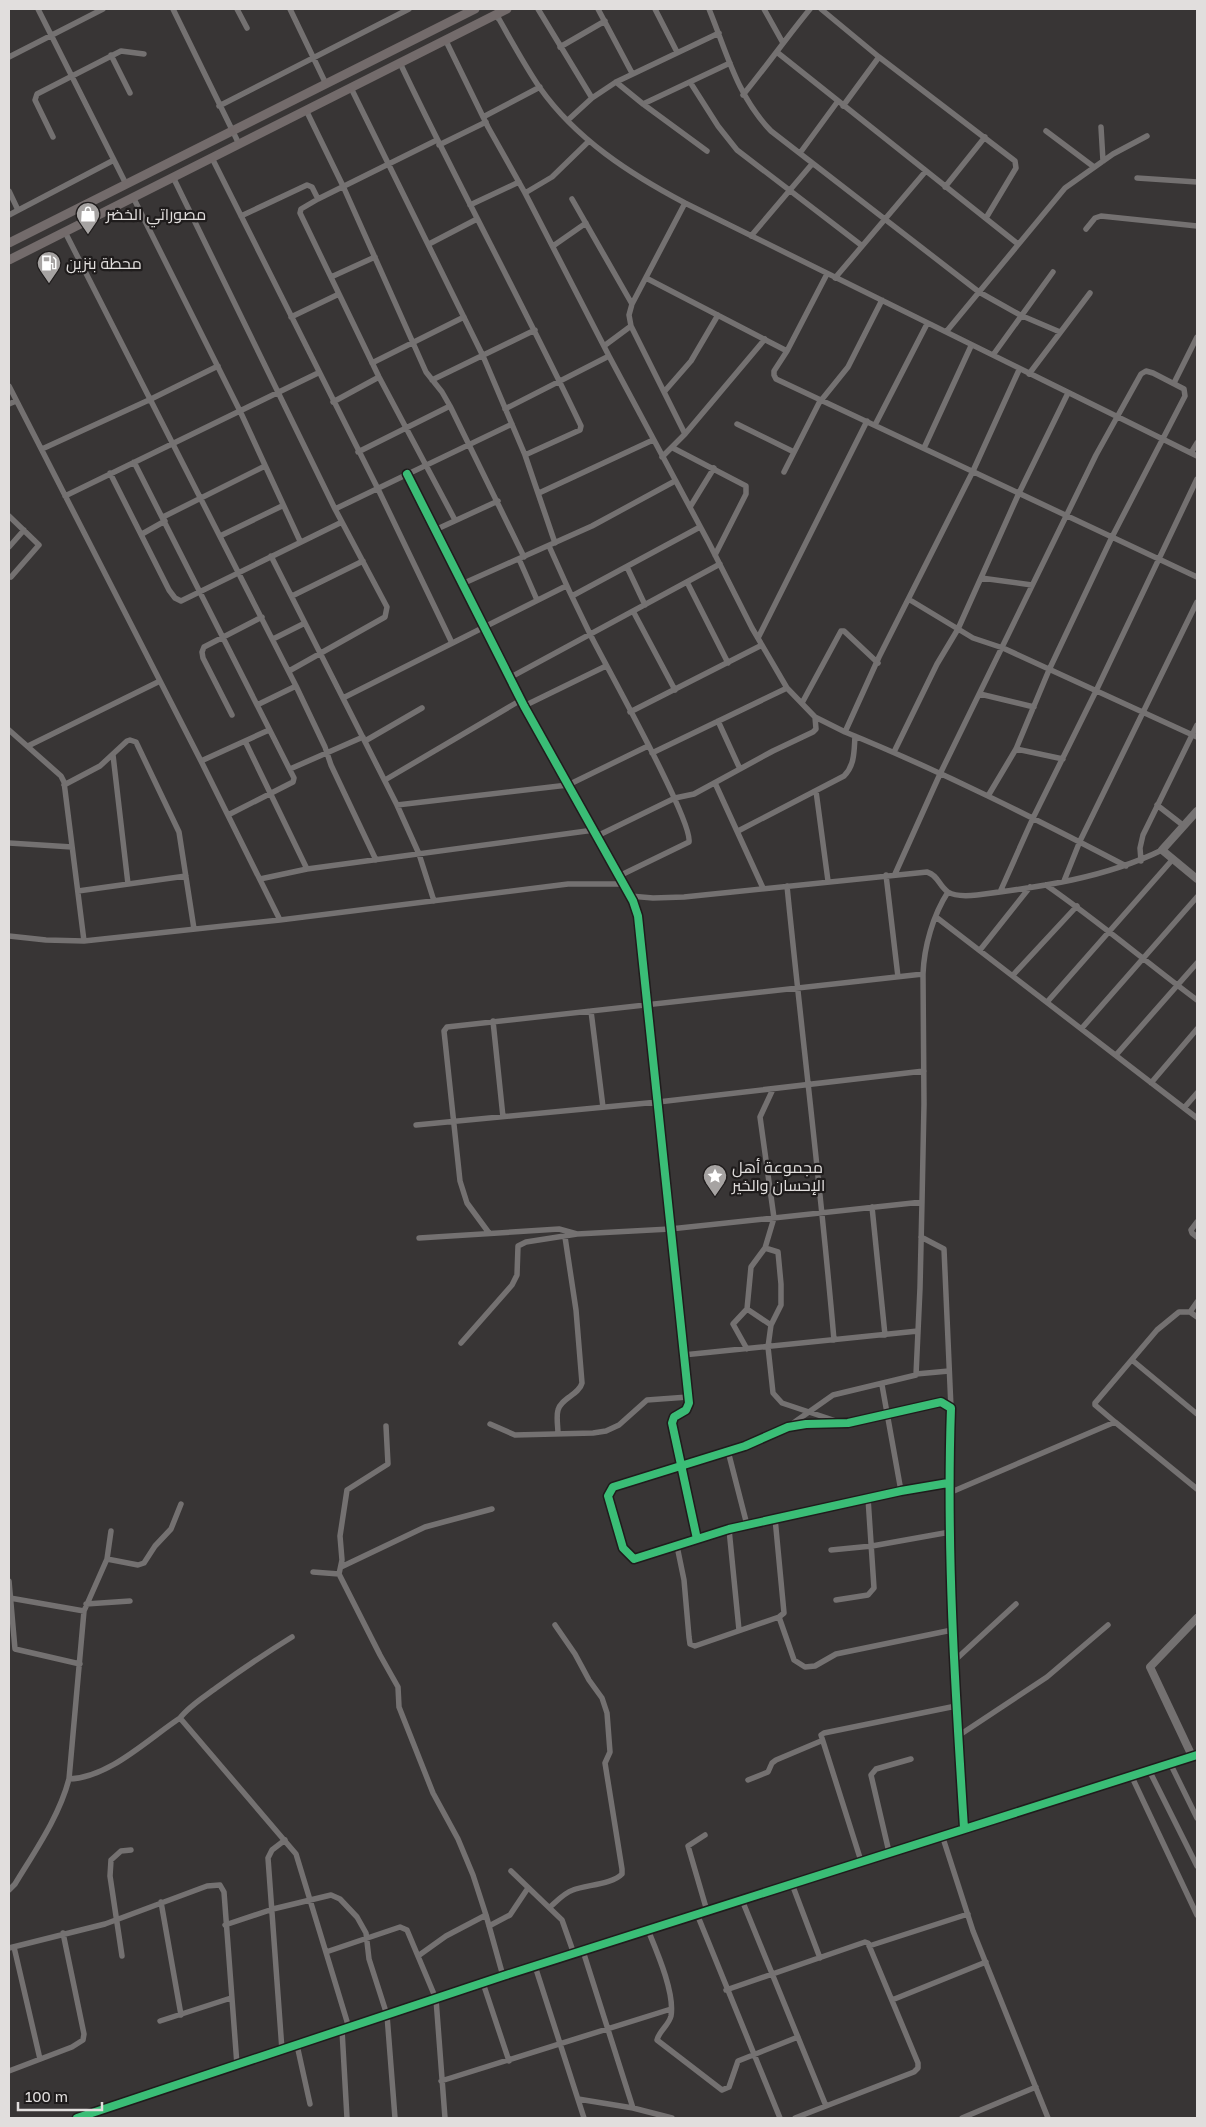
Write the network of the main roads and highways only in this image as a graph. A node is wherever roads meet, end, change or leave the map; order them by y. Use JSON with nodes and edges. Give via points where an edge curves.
{"nodes":[{"id":1,"x":475,"y":9,"type":"edge"},
{"id":2,"x":498,"y":12,"type":"edge"},
{"id":3,"x":9,"y":244,"type":"edge"},
{"id":4,"x":9,"y":260,"type":"edge"}],
"edges":[{"from":1,"to":3,"type":"main road"},
{"from":2,"to":4,"type":"main road"}]}
